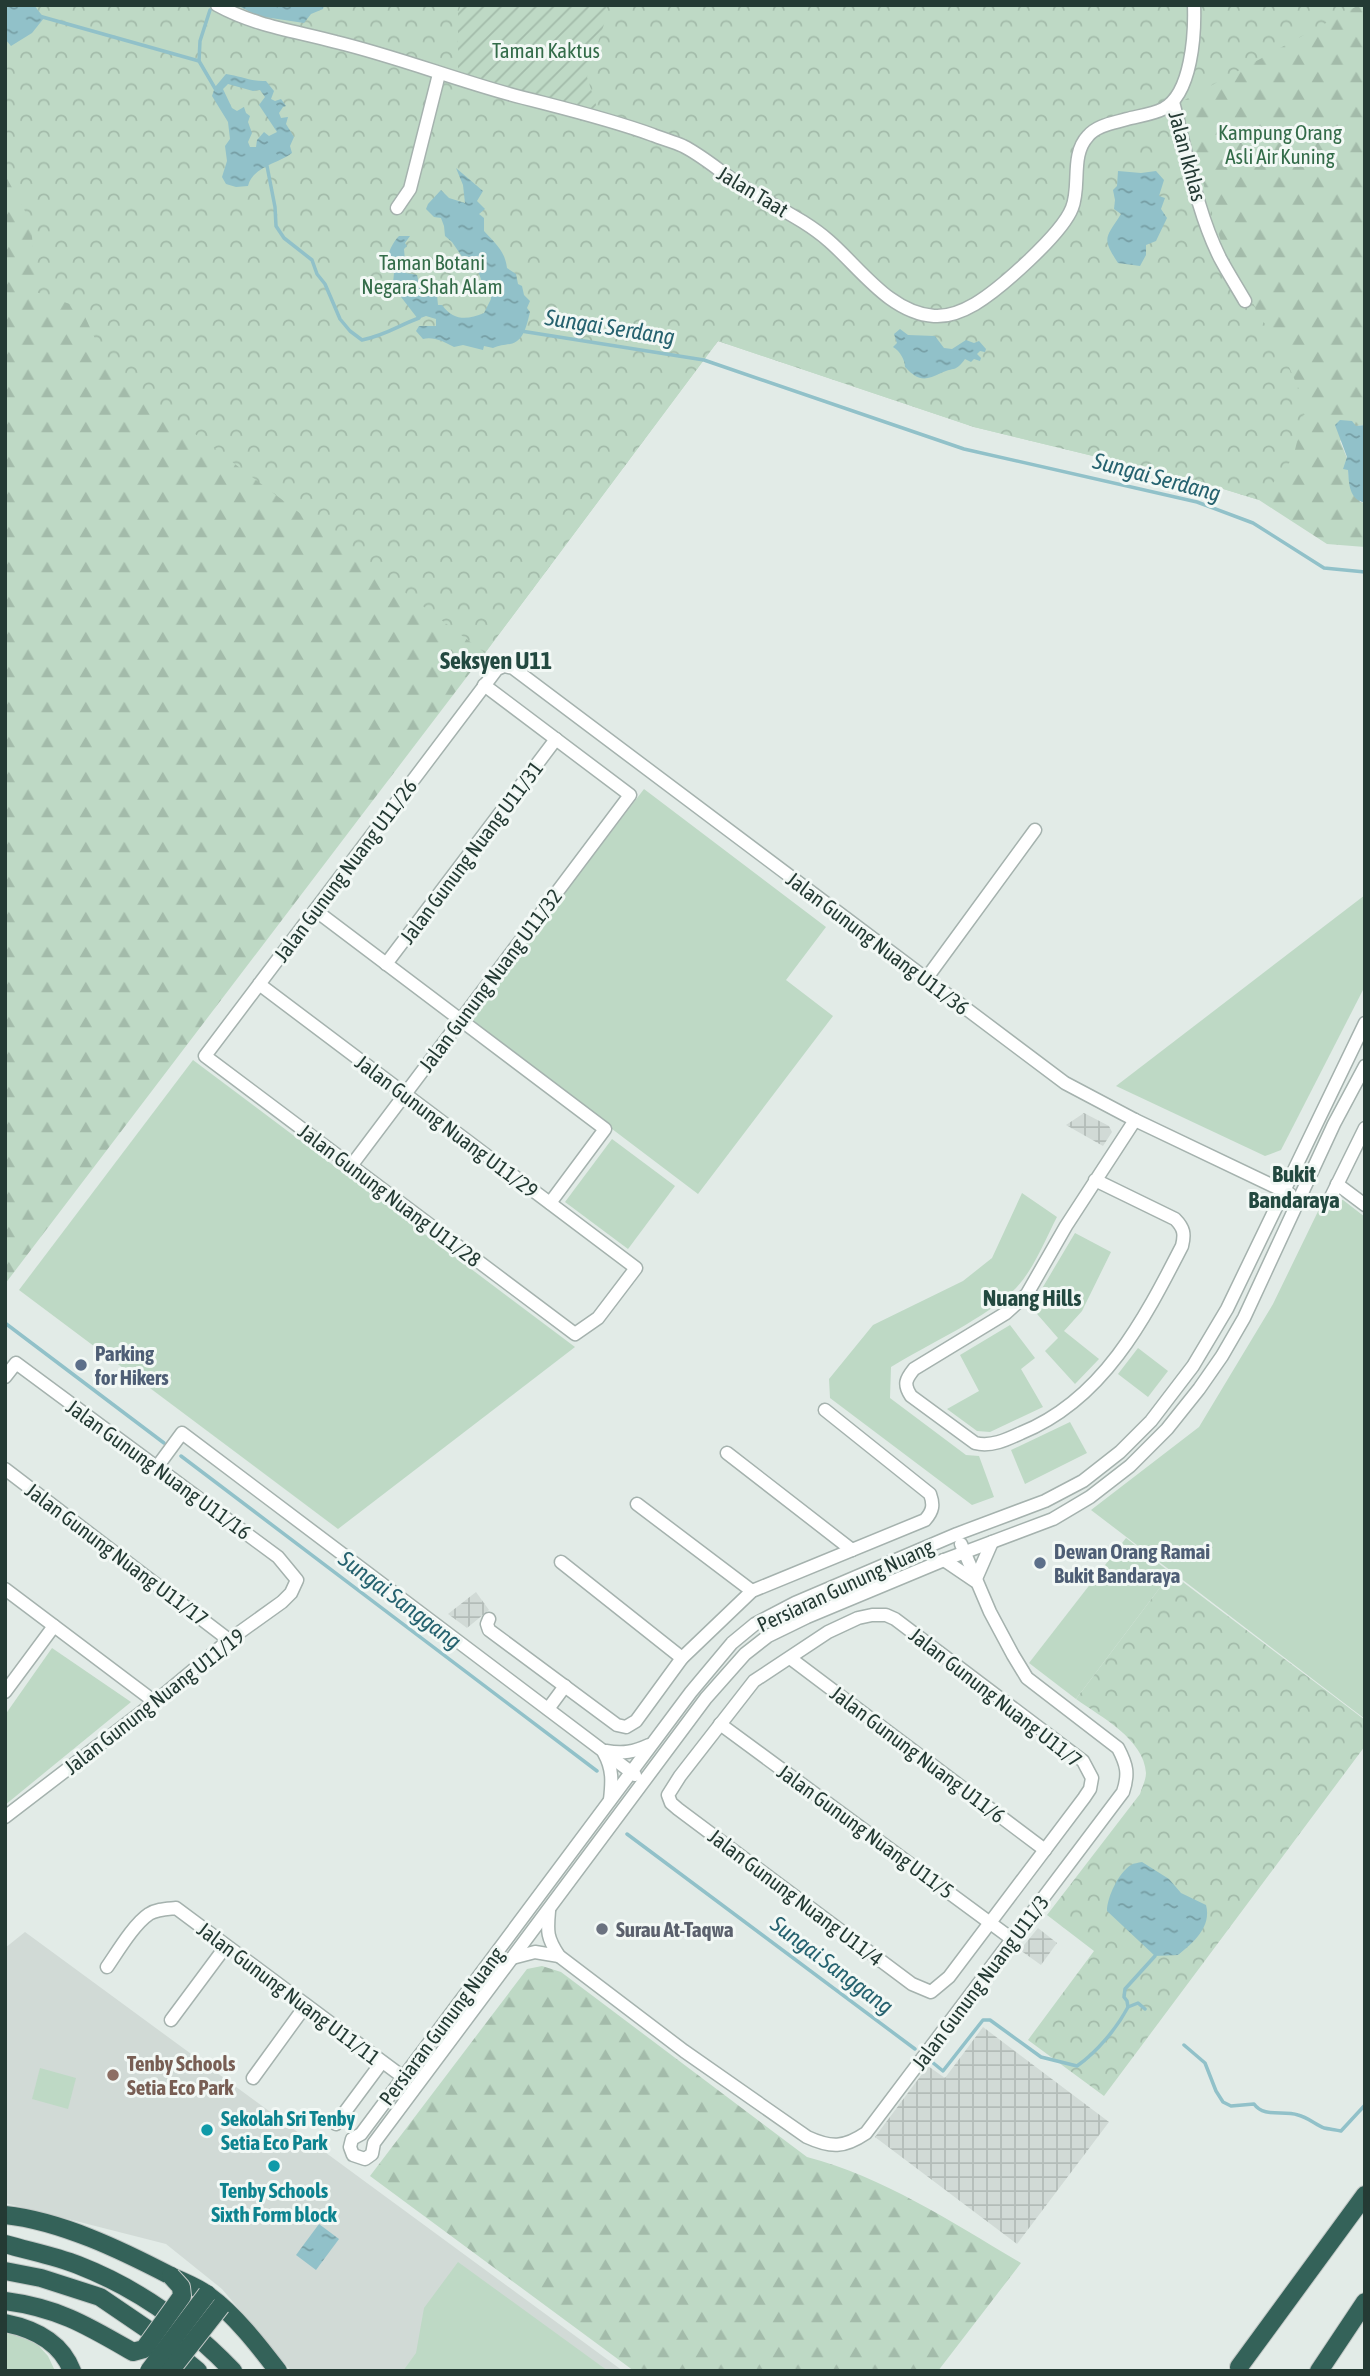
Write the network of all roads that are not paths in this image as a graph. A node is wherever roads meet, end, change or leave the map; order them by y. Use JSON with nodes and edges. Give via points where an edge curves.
{"nodes":[{"id":1,"x":217,"y":5,"type":"edge"},
{"id":2,"x":1195,"y":5,"type":"edge"},
{"id":3,"x":439,"y":74,"type":"junction"},
{"id":4,"x":1173,"y":102,"type":"junction"},
{"id":5,"x":397,"y":208,"type":"dead end"},
{"id":6,"x":1245,"y":301,"type":"dead end"},
{"id":7,"x":484,"y":685,"type":"junction"},
{"id":8,"x":556,"y":739,"type":"junction"},
{"id":9,"x":1035,"y":830,"type":"dead end"},
{"id":10,"x":315,"y":910,"type":"junction"},
{"id":11,"x":386,"y":964,"type":"junction"},
{"id":12,"x":926,"y":979,"type":"junction"},
{"id":13,"x":259,"y":984,"type":"junction"},
{"id":14,"x":460,"y":1020,"type":"junction"},
{"id":15,"x":1365,"y":1023,"type":"edge"},
{"id":16,"x":205,"y":1056,"type":"joint"},
{"id":17,"x":1365,"y":1066,"type":"edge"},
{"id":18,"x":405,"y":1094,"type":"junction"},
{"id":19,"x":1135,"y":1120,"type":"junction"},
{"id":20,"x":1365,"y":1128,"type":"edge"},
{"id":21,"x":351,"y":1166,"type":"junction"},
{"id":22,"x":1095,"y":1180,"type":"junction"},
{"id":23,"x":1338,"y":1184,"type":"junction"},
{"id":24,"x":1283,"y":1191,"type":"junction"},
{"id":25,"x":1300,"y":1199,"type":"junction"},
{"id":26,"x":1329,"y":1201,"type":"dead end"},
{"id":27,"x":550,"y":1203,"type":"junction"},
{"id":28,"x":1365,"y":1205,"type":"edge"},
{"id":29,"x":636,"y":1268,"type":"joint"},
{"id":30,"x":5,"y":1377,"type":"edge"},
{"id":31,"x":825,"y":1410,"type":"dead end"},
{"id":32,"x":727,"y":1453,"type":"dead end"},
{"id":33,"x":157,"y":1467,"type":"junction"},
{"id":34,"x":5,"y":1469,"type":"edge"},
{"id":35,"x":637,"y":1504,"type":"dead end"},
{"id":36,"x":957,"y":1534,"type":"junction"},
{"id":37,"x":992,"y":1542,"type":"junction"},
{"id":38,"x":852,"y":1550,"type":"junction"},
{"id":39,"x":964,"y":1552,"type":"junction"},
{"id":40,"x":944,"y":1560,"type":"junction"},
{"id":41,"x":561,"y":1562,"type":"dead end"},
{"id":42,"x":297,"y":1580,"type":"joint"},
{"id":43,"x":975,"y":1581,"type":"junction"},
{"id":44,"x":5,"y":1589,"type":"edge"},
{"id":45,"x":752,"y":1591,"type":"junction"},
{"id":46,"x":489,"y":1619,"type":"dead end"},
{"id":47,"x":54,"y":1626,"type":"junction"},
{"id":48,"x":229,"y":1640,"type":"junction"},
{"id":49,"x":682,"y":1658,"type":"junction"},
{"id":50,"x":790,"y":1658,"type":"junction"},
{"id":51,"x":565,"y":1686,"type":"junction"},
{"id":52,"x":5,"y":1692,"type":"edge"},
{"id":53,"x":155,"y":1702,"type":"junction"},
{"id":54,"x":548,"y":1709,"type":"junction"},
{"id":55,"x":720,"y":1724,"type":"junction"},
{"id":56,"x":651,"y":1744,"type":"junction"},
{"id":57,"x":602,"y":1750,"type":"junction"},
{"id":58,"x":631,"y":1772,"type":"junction"},
{"id":59,"x":644,"y":1781,"type":"junction"},
{"id":60,"x":610,"y":1800,"type":"junction"},
{"id":61,"x":5,"y":1817,"type":"edge"},
{"id":62,"x":1045,"y":1850,"type":"junction"},
{"id":63,"x":549,"y":1909,"type":"junction"},
{"id":64,"x":990,"y":1922,"type":"junction"},
{"id":65,"x":1012,"y":1939,"type":"junction"},
{"id":66,"x":226,"y":1946,"type":"junction"},
{"id":67,"x":559,"y":1956,"type":"junction"},
{"id":68,"x":512,"y":1958,"type":"junction"},
{"id":69,"x":107,"y":1966,"type":"dead end"},
{"id":70,"x":306,"y":2005,"type":"junction"},
{"id":71,"x":171,"y":2020,"type":"dead end"},
{"id":72,"x":382,"y":2062,"type":"junction"},
{"id":73,"x":403,"y":2077,"type":"junction"},
{"id":74,"x":253,"y":2078,"type":"dead end"},
{"id":75,"x":335,"y":2124,"type":"dead end"},
{"id":76,"x":1365,"y":2195,"type":"edge"},
{"id":77,"x":5,"y":2215,"type":"edge"},
{"id":78,"x":5,"y":2244,"type":"edge"},
{"id":79,"x":5,"y":2271,"type":"edge"},
{"id":80,"x":171,"y":2276,"type":"junction"},
{"id":81,"x":214,"y":2300,"type":"junction"},
{"id":82,"x":5,"y":2301,"type":"edge"},
{"id":83,"x":1365,"y":2302,"type":"edge"},
{"id":84,"x":5,"y":2323,"type":"edge"},
{"id":85,"x":1239,"y":2367,"type":"dead end"},
{"id":86,"x":72,"y":2371,"type":"edge"},
{"id":87,"x":149,"y":2371,"type":"edge"},
{"id":88,"x":170,"y":2371,"type":"edge"},
{"id":89,"x":198,"y":2371,"type":"edge"},
{"id":90,"x":233,"y":2371,"type":"edge"},
{"id":91,"x":278,"y":2371,"type":"edge"},
{"id":92,"x":1319,"y":2371,"type":"edge"}],
"edges":[{"from":1,"to":3,"type":"street","name":"Jalan Taat","via":[[238,17]]},
{"from":2,"to":4,"type":"street","name":"Jalan Ikhlas","via":[[1190,61]]},
{"from":3,"to":4,"type":"street","name":"Jalan Taat","via":[[611,121],[683,146],[801,220],[897,303],[933,316],[947,316],[989,295],[1056,231],[1076,196],[1079,156],[1088,135],[1103,126],[1163,110]]},
{"from":3,"to":5,"type":"street","via":[[410,189]]},
{"from":4,"to":6,"type":"street","name":"Jalan Ikhlas","via":[[1212,237]]},
{"from":7,"to":8,"type":"street"},
{"from":7,"to":10,"type":"street","name":"Jalan Gunung Nuang U11/26"},
{"from":7,"to":12,"type":"street","name":"Jalan Gunung Nuang U11/36","via":[[496,669],[513,668]]},
{"from":8,"to":11,"type":"street","name":"Jalan Gunung Nuang U11/31"},
{"from":8,"to":14,"type":"street","name":"Jalan Gunung Nuang U11/32","via":[[630,795]]},
{"from":9,"to":12,"type":"street"},
{"from":10,"to":11,"type":"street"},
{"from":10,"to":13,"type":"street","name":"Jalan Gunung Nuang U11/26"},
{"from":11,"to":14,"type":"street"},
{"from":12,"to":19,"type":"street","name":"Jalan Gunung Nuang U11/36","via":[[1065,1083]]},
{"from":13,"to":16,"type":"street","name":"Jalan Gunung Nuang U11/26"},
{"from":13,"to":18,"type":"street","name":"Jalan Gunung Nuang U11/29"},
{"from":14,"to":18,"type":"street","name":"Jalan Gunung Nuang U11/32"},
{"from":14,"to":27,"type":"street","via":[[606,1129]]},
{"from":15,"to":24,"type":"street","name":"Persiaran Gunung Nuang"},
{"from":16,"to":21,"type":"street","name":"Jalan Gunung Nuang U11/28"},
{"from":17,"to":25,"type":"street","name":"Persiaran Gunung Nuang"},
{"from":18,"to":21,"type":"street","name":"Jalan Gunung Nuang U11/32"},
{"from":18,"to":27,"type":"street","name":"Jalan Gunung Nuang U11/29"},
{"from":19,"to":22,"type":"street"},
{"from":19,"to":24,"type":"street","name":"Jalan Gunung Nuang U11/36"},
{"from":20,"to":23,"type":"street"},
{"from":21,"to":29,"type":"street","name":"Jalan Gunung Nuang U11/28","via":[[575,1334],[598,1318]]},
{"from":22,"to":22,"type":"street","via":[[1035,1284],[1018,1304],[914,1368],[906,1379],[911,1396],[975,1443],[984,1446],[1023,1433],[1077,1400],[1135,1332],[1181,1246],[1185,1236],[1175,1219]]},
{"from":23,"to":26,"type":"street"},
{"from":23,"to":28,"type":"street"},
{"from":24,"to":25,"type":"street","name":"Jalan Gunung Nuang U11/36"},
{"from":24,"to":36,"type":"street","name":"Persiaran Gunung Nuang","via":[[1227,1309],[1193,1366],[1151,1421],[1083,1481],[1045,1501]]},
{"from":25,"to":37,"type":"street","name":"Persiaran Gunung Nuang","via":[[1233,1337],[1167,1429],[1090,1497],[1054,1519]]},
{"from":27,"to":29,"type":"street","name":"Jalan Gunung Nuang U11/29"},
{"from":30,"to":33,"type":"street","name":"Jalan Gunung Nuang U11/16","via":[[16,1363]]},
{"from":31,"to":38,"type":"street","via":[[930,1494],[934,1503],[925,1520]]},
{"from":32,"to":38,"type":"street"},
{"from":33,"to":42,"type":"street","name":"Jalan Gunung Nuang U11/16","via":[[278,1557]]},
{"from":33,"to":54,"type":"street","via":[[182,1433]]},
{"from":34,"to":48,"type":"street","name":"Jalan Gunung Nuang U11/17"},
{"from":35,"to":45,"type":"street"},
{"from":36,"to":39,"type":"street","name":"Jalan Gunung Nuang U11/3"},
{"from":36,"to":56,"type":"street","name":"Persiaran Gunung Nuang","via":[[755,1624],[732,1643]]},
{"from":37,"to":39,"type":"street","name":"Persiaran Gunung Nuang"},
{"from":37,"to":43,"type":"street"},
{"from":38,"to":45,"type":"street"},
{"from":39,"to":40,"type":"street","name":"Persiaran Gunung Nuang"},
{"from":39,"to":43,"type":"street","name":"Jalan Gunung Nuang U11/3"},
{"from":40,"to":43,"type":"street"},
{"from":40,"to":59,"type":"street","name":"Persiaran Gunung Nuang","via":[[768,1636],[745,1654],[706,1698]]},
{"from":41,"to":49,"type":"street"},
{"from":42,"to":48,"type":"street","name":"Jalan Gunung Nuang U11/19","via":[[282,1602]]},
{"from":43,"to":65,"type":"street","name":"Jalan Gunung Nuang U11/3","via":[[1027,1678],[1118,1748],[1127,1764],[1123,1792]]},
{"from":44,"to":47,"type":"street"},
{"from":45,"to":49,"type":"street"},
{"from":46,"to":51,"type":"street","via":[[489,1630]]},
{"from":47,"to":52,"type":"street"},
{"from":47,"to":53,"type":"street"},
{"from":48,"to":53,"type":"street","name":"Jalan Gunung Nuang U11/19"},
{"from":49,"to":51,"type":"street","via":[[636,1721],[626,1727]]},
{"from":50,"to":55,"type":"street","via":[[754,1681]]},
{"from":50,"to":62,"type":"street","name":"Jalan Gunung Nuang U11/6"},
{"from":50,"to":62,"type":"street","name":"Jalan Gunung Nuang U11/7","via":[[828,1632],[858,1619],[886,1615],[895,1619],[1083,1761],[1092,1779],[1090,1789]]},
{"from":51,"to":54,"type":"street"},
{"from":53,"to":61,"type":"street","name":"Jalan Gunung Nuang U11/19"},
{"from":54,"to":57,"type":"street"},
{"from":55,"to":64,"type":"street","name":"Jalan Gunung Nuang U11/5"},
{"from":55,"to":64,"type":"street","name":"Jalan Gunung Nuang U11/4","via":[[668,1795],[671,1802],[912,1984],[931,1992]]},
{"from":56,"to":57,"type":"street","via":[[627,1752]]},
{"from":56,"to":58,"type":"street","name":"Persiaran Gunung Nuang"},
{"from":57,"to":58,"type":"street"},
{"from":57,"to":60,"type":"street","via":[[610,1764]]},
{"from":58,"to":59,"type":"street"},
{"from":58,"to":60,"type":"street","name":"Persiaran Gunung Nuang"},
{"from":59,"to":63,"type":"street","name":"Persiaran Gunung Nuang"},
{"from":60,"to":73,"type":"street","name":"Persiaran Gunung Nuang"},
{"from":62,"to":64,"type":"street"},
{"from":63,"to":67,"type":"street","via":[[549,1941]]},
{"from":63,"to":68,"type":"street","name":"Persiaran Gunung Nuang"},
{"from":64,"to":65,"type":"street","name":"Jalan Gunung Nuang U11/5"},
{"from":65,"to":67,"type":"street","name":"Jalan Gunung Nuang U11/3","via":[[866,2133],[843,2146],[807,2137]]},
{"from":66,"to":69,"type":"street","name":"Jalan Gunung Nuang U11/11","via":[[176,1908],[160,1909],[141,1921]]},
{"from":66,"to":70,"type":"street","name":"Jalan Gunung Nuang U11/11"},
{"from":66,"to":71,"type":"street"},
{"from":67,"to":68,"type":"street","via":[[535,1952]]},
{"from":68,"to":73,"type":"street","name":"Persiaran Gunung Nuang","via":[[374,2143],[372,2154],[356,2158],[349,2147],[352,2139],[361,2134]]},
{"from":70,"to":72,"type":"street","name":"Jalan Gunung Nuang U11/11"},
{"from":70,"to":74,"type":"street"},
{"from":72,"to":73,"type":"street","name":"Jalan Gunung Nuang U11/11"},
{"from":72,"to":75,"type":"street"},
{"from":76,"to":85,"type":"highway"},
{"from":77,"to":80,"type":"highway","via":[[33,2218]]},
{"from":78,"to":90,"type":"highway","via":[[109,2278],[194,2334]]},
{"from":79,"to":89,"type":"highway","via":[[41,2277],[100,2297]]},
{"from":80,"to":81,"type":"highway","bridge":true},
{"from":80,"to":82,"type":"highway","bridge":true,"via":[[182,2296],[144,2350],[133,2352],[47,2308]]},
{"from":81,"to":87,"type":"highway","bridge":true},
{"from":81,"to":88,"type":"highway","bridge":true},
{"from":81,"to":91,"type":"highway"},
{"from":83,"to":92,"type":"highway"},
{"from":84,"to":86,"type":"highway","via":[[40,2334],[60,2348]]}]}
